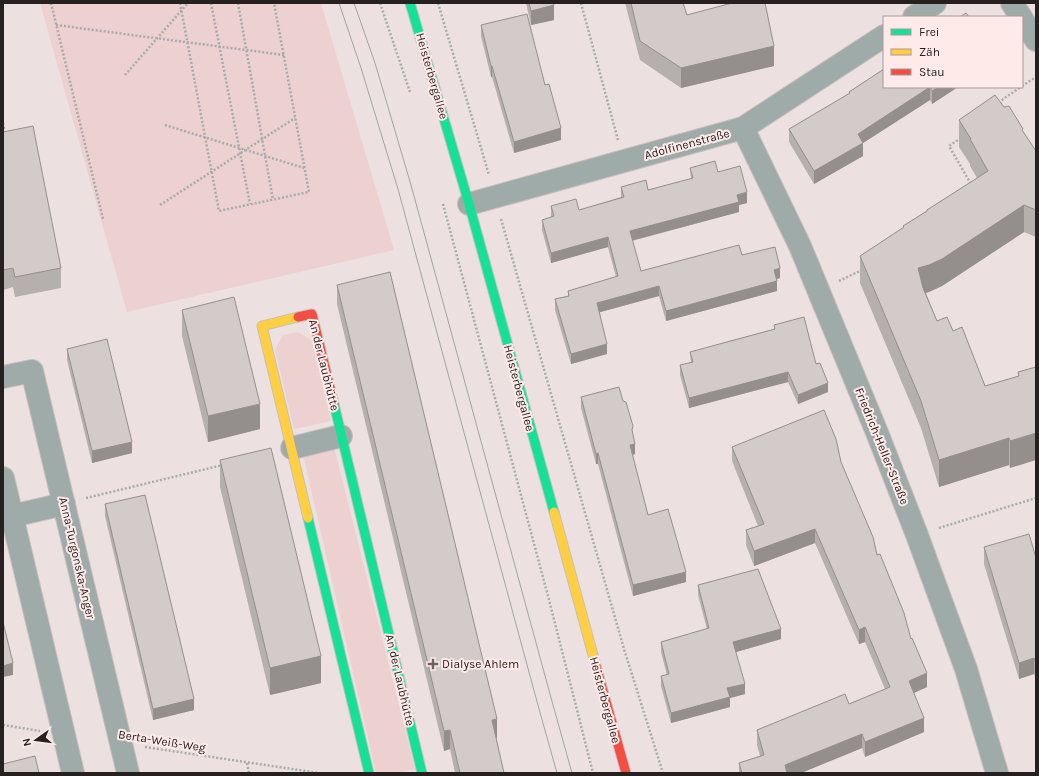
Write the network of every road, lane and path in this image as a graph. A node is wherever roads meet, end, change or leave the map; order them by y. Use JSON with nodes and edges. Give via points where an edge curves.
{"nodes":[{"id":1,"x":51,"y":3,"type":"edge"},
{"id":2,"x":180,"y":3,"type":"edge"},
{"id":3,"x":188,"y":3,"type":"edge"},
{"id":4,"x":211,"y":3,"type":"edge"},
{"id":5,"x":238,"y":3,"type":"edge"},
{"id":6,"x":274,"y":3,"type":"edge"},
{"id":7,"x":380,"y":3,"type":"edge"},
{"id":8,"x":410,"y":3,"type":"edge"},
{"id":9,"x":438,"y":3,"type":"edge"},
{"id":10,"x":581,"y":3,"type":"edge"},
{"id":11,"x":936,"y":3,"type":"edge"},
{"id":12,"x":1012,"y":3,"type":"edge"},
{"id":13,"x":182,"y":10,"type":"junction"},
{"id":14,"x":916,"y":16,"type":"edge"},
{"id":15,"x":1021,"y":16,"type":"edge"},
{"id":16,"x":1023,"y":20,"type":"edge"},
{"id":17,"x":56,"y":25,"type":"junction"},
{"id":18,"x":883,"y":37,"type":"edge"},
{"id":19,"x":157,"y":38,"type":"junction"},
{"id":20,"x":1036,"y":40,"type":"edge"},
{"id":21,"x":188,"y":42,"type":"junction"},
{"id":22,"x":220,"y":47,"type":"junction"},
{"id":23,"x":248,"y":50,"type":"junction"},
{"id":24,"x":284,"y":55,"type":"junction"},
{"id":25,"x":125,"y":75,"type":"dead end"},
{"id":26,"x":1036,"y":77,"type":"edge"},
{"id":27,"x":1023,"y":86,"type":"edge"},
{"id":28,"x":1020,"y":88,"type":"edge"},
{"id":29,"x":412,"y":97,"type":"dead end"},
{"id":30,"x":999,"y":104,"type":"edge"},
{"id":31,"x":295,"y":118,"type":"junction"},
{"id":32,"x":3,"y":123,"type":"edge"},
{"id":33,"x":165,"y":125,"type":"dead end"},
{"id":34,"x":743,"y":128,"type":"junction"},
{"id":35,"x":6,"y":136,"type":"edge"},
{"id":36,"x":206,"y":138,"type":"junction"},
{"id":37,"x":962,"y":138,"type":"edge"},
{"id":38,"x":263,"y":139,"type":"junction"},
{"id":39,"x":238,"y":148,"type":"junction"},
{"id":40,"x":246,"y":150,"type":"junction"},
{"id":41,"x":240,"y":154,"type":"junction"},
{"id":42,"x":265,"y":156,"type":"junction"},
{"id":43,"x":624,"y":161,"type":"junction"},
{"id":44,"x":304,"y":168,"type":"junction"},
{"id":45,"x":212,"y":172,"type":"junction"},
{"id":46,"x":972,"y":185,"type":"edge"},
{"id":47,"x":441,"y":197,"type":"dead end"},
{"id":48,"x":495,"y":197,"type":"junction"},
{"id":49,"x":273,"y":200,"type":"junction"},
{"id":50,"x":250,"y":204,"type":"junction"},
{"id":51,"x":469,"y":204,"type":"junction"},
{"id":52,"x":160,"y":205,"type":"dead end"},
{"id":53,"x":103,"y":219,"type":"dead end"},
{"id":54,"x":869,"y":268,"type":"edge"},
{"id":55,"x":818,"y":290,"type":"junction"},
{"id":56,"x":3,"y":377,"type":"edge"},
{"id":57,"x":341,"y":436,"type":"junction"},
{"id":58,"x":292,"y":448,"type":"junction"},
{"id":59,"x":223,"y":465,"type":"edge"},
{"id":60,"x":3,"y":478,"type":"edge"},
{"id":61,"x":1036,"y":498,"type":"edge"},
{"id":62,"x":64,"y":504,"type":"junction"},
{"id":63,"x":12,"y":516,"type":"junction"},
{"id":64,"x":918,"y":535,"type":"junction"},
{"id":65,"x":3,"y":725,"type":"edge"},
{"id":66,"x":63,"y":734,"type":"junction"},
{"id":67,"x":121,"y":744,"type":"junction"},
{"id":68,"x":246,"y":763,"type":"junction"},
{"id":69,"x":73,"y":773,"type":"edge"},
{"id":70,"x":128,"y":773,"type":"edge"},
{"id":71,"x":249,"y":773,"type":"edge"},
{"id":72,"x":319,"y":773,"type":"edge"},
{"id":73,"x":368,"y":773,"type":"edge"},
{"id":74,"x":422,"y":773,"type":"edge"},
{"id":75,"x":593,"y":773,"type":"edge"},
{"id":76,"x":626,"y":773,"type":"edge"},
{"id":77,"x":663,"y":773,"type":"edge"},
{"id":78,"x":997,"y":773,"type":"edge"}],
"edges":[{"from":1,"to":17,"type":"path"},
{"from":2,"to":13,"type":"path"},
{"from":3,"to":13,"type":"path"},
{"from":4,"to":22,"type":"path"},
{"from":5,"to":23,"type":"path"},
{"from":6,"to":24,"type":"path"},
{"from":7,"to":29,"type":"path"},
{"from":8,"to":51,"type":"street","name":"Heisterbergallee"},
{"from":9,"to":48,"type":"path"},
{"from":10,"to":43,"type":"path"},
{"from":11,"to":14,"type":"street"},
{"from":12,"to":15,"type":"street"},
{"from":13,"to":19,"type":"path"},
{"from":13,"to":21,"type":"path"},
{"from":16,"to":20,"type":"street"},
{"from":17,"to":19,"type":"path"},
{"from":17,"to":53,"type":"path"},
{"from":18,"to":34,"type":"street","name":"Adolfinenstraße"},
{"from":19,"to":21,"type":"path"},
{"from":19,"to":25,"type":"path"},
{"from":21,"to":22,"type":"path"},
{"from":21,"to":36,"type":"path"},
{"from":22,"to":23,"type":"path"},
{"from":22,"to":39,"type":"path"},
{"from":23,"to":24,"type":"path"},
{"from":23,"to":38,"type":"path"},
{"from":24,"to":31,"type":"path"},
{"from":26,"to":27,"type":"path"},
{"from":28,"to":30,"type":"path"},
{"from":31,"to":38,"type":"path"},
{"from":31,"to":44,"type":"path"},
{"from":32,"to":35,"type":"path"},
{"from":33,"to":36,"type":"path"},
{"from":34,"to":43,"type":"street","name":"Adolfinenstraße"},
{"from":34,"to":55,"type":"street","name":"Friedrich-Heller-Straße","via":[[800,246]]},
{"from":36,"to":39,"type":"path"},
{"from":36,"to":45,"type":"path"},
{"from":37,"to":46,"type":"path","via":[[950,146]]},
{"from":38,"to":40,"type":"path"},
{"from":38,"to":42,"type":"path"},
{"from":39,"to":40,"type":"path"},
{"from":39,"to":41,"type":"path"},
{"from":40,"to":41,"type":"path"},
{"from":40,"to":42,"type":"path"},
{"from":41,"to":45,"type":"path"},
{"from":41,"to":50,"type":"path"},
{"from":42,"to":44,"type":"path"},
{"from":42,"to":49,"type":"path"},
{"from":43,"to":48,"type":"street","name":"Adolfinenstraße"},
{"from":44,"to":49,"type":"path","via":[[309,192]]},
{"from":45,"to":50,"type":"path","via":[[219,211]]},
{"from":45,"to":52,"type":"path"},
{"from":47,"to":75,"type":"path"},
{"from":48,"to":51,"type":"street","name":"Adolfinenstraße"},
{"from":48,"to":77,"type":"path","via":[[624,649]]},
{"from":49,"to":50,"type":"path"},
{"from":51,"to":76,"type":"street","name":"Heisterbergallee"},
{"from":54,"to":55,"type":"path"},
{"from":55,"to":64,"type":"street","name":"Friedrich-Heller-Straße"},
{"from":56,"to":62,"type":"street","name":"Anna-Turgonska-Anger","via":[[32,371]]},
{"from":57,"to":58,"type":"street"},
{"from":57,"to":58,"type":"street","name":"An der Laubhütte","via":[[312,314],[262,326]]},
{"from":57,"to":74,"type":"street","name":"An der Laubhütte"},
{"from":58,"to":73,"type":"street","name":"An der Laubhütte"},
{"from":59,"to":62,"type":"path"},
{"from":60,"to":63,"type":"street"},
{"from":61,"to":64,"type":"path"},
{"from":62,"to":63,"type":"street"},
{"from":62,"to":67,"type":"street","name":"Anna-Turgonska-Anger"},
{"from":63,"to":66,"type":"street"},
{"from":64,"to":78,"type":"street","name":"Friedrich-Heller-Straße","via":[[966,668]]},
{"from":65,"to":66,"type":"path"},
{"from":66,"to":69,"type":"street"},
{"from":67,"to":68,"type":"path","name":"Berta-Weiß-Weg"},
{"from":67,"to":70,"type":"street","name":"Anna-Turgonska-Anger"},
{"from":68,"to":71,"type":"path"},
{"from":68,"to":72,"type":"path","name":"Berta-Weiß-Weg"}]}
